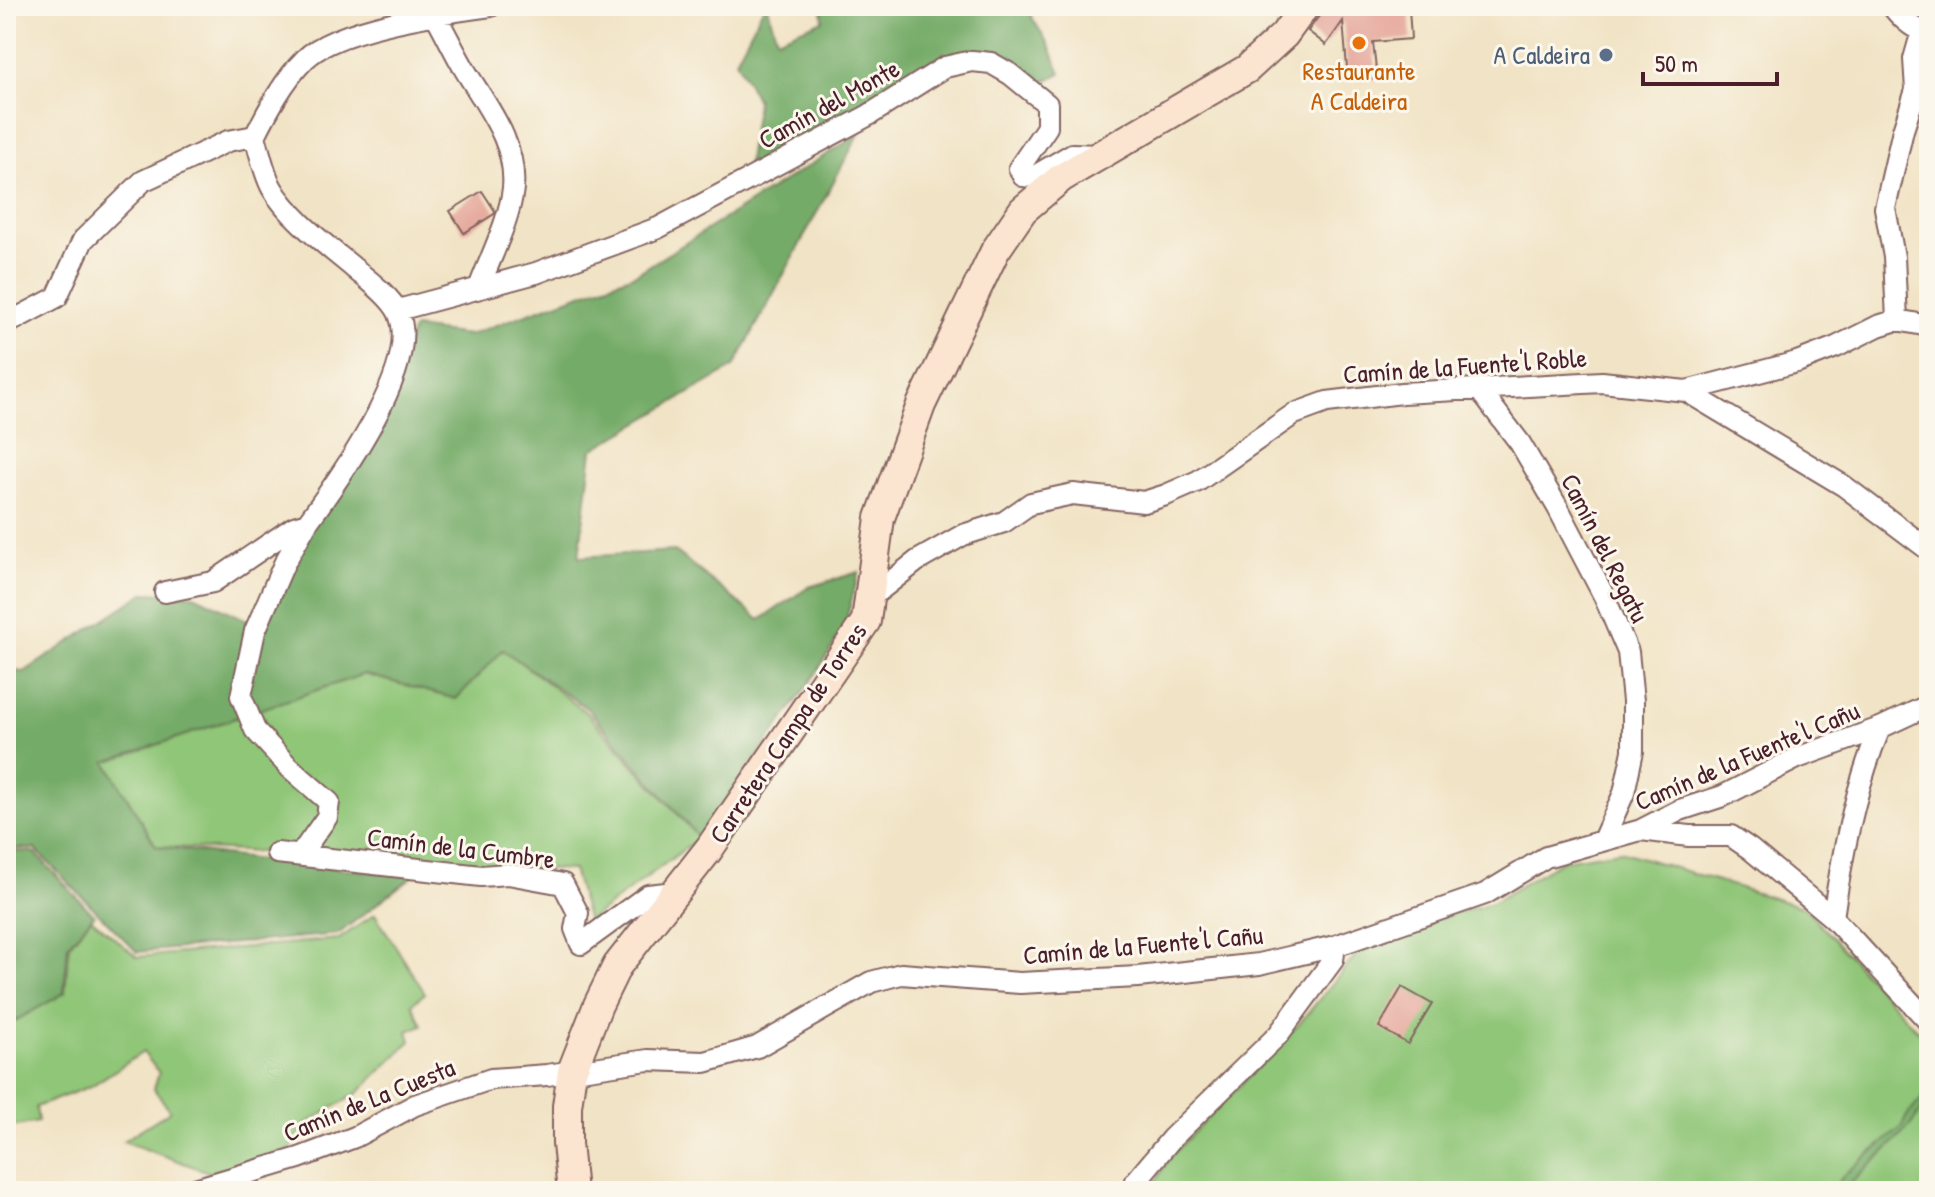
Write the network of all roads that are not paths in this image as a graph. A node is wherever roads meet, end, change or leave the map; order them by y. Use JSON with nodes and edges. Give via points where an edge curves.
{"nodes":[{"id":1,"x":491,"y":6,"type":"edge"},
{"id":2,"x":1305,"y":6,"type":"edge"},
{"id":3,"x":1892,"y":6,"type":"edge"},
{"id":4,"x":436,"y":16,"type":"junction"},
{"id":5,"x":1926,"y":32,"type":"edge"},
{"id":6,"x":255,"y":136,"type":"junction"},
{"id":7,"x":1098,"y":155,"type":"junction"},
{"id":8,"x":479,"y":288,"type":"junction"},
{"id":9,"x":398,"y":310,"type":"junction"},
{"id":10,"x":1897,"y":320,"type":"junction"},
{"id":11,"x":6,"y":324,"type":"edge"},
{"id":12,"x":1929,"y":326,"type":"edge"},
{"id":13,"x":1478,"y":388,"type":"junction"},
{"id":14,"x":1686,"y":391,"type":"junction"},
{"id":15,"x":307,"y":523,"type":"junction"},
{"id":16,"x":1929,"y":550,"type":"edge"},
{"id":17,"x":165,"y":592,"type":"dead end"},
{"id":18,"x":870,"y":598,"type":"junction"},
{"id":19,"x":1929,"y":705,"type":"edge"},
{"id":20,"x":1880,"y":728,"type":"junction"},
{"id":21,"x":1641,"y":830,"type":"junction"},
{"id":22,"x":1603,"y":840,"type":"junction"},
{"id":23,"x":277,"y":853,"type":"dead end"},
{"id":24,"x":300,"y":855,"type":"junction"},
{"id":25,"x":675,"y":892,"type":"junction"},
{"id":26,"x":1833,"y":918,"type":"junction"},
{"id":27,"x":1335,"y":946,"type":"junction"},
{"id":28,"x":1929,"y":1022,"type":"edge"},
{"id":29,"x":572,"y":1071,"type":"junction"},
{"id":30,"x":188,"y":1191,"type":"edge"},
{"id":31,"x":572,"y":1191,"type":"edge"},
{"id":32,"x":1132,"y":1191,"type":"edge"}],
"edges":[{"from":1,"to":4,"type":"street"},
{"from":2,"to":7,"type":"street","name":"Carretera Campa de Torres","via":[[1284,35],[1247,69]]},
{"from":3,"to":5,"type":"street"},
{"from":4,"to":6,"type":"street","via":[[345,36],[306,58],[269,107]]},
{"from":4,"to":8,"type":"street","via":[[496,118],[513,163],[509,205]]},
{"from":5,"to":10,"type":"street","via":[[1914,59],[1916,90],[1885,208]]},
{"from":6,"to":9,"type":"street","via":[[272,189],[306,228]]},
{"from":6,"to":11,"type":"street","via":[[228,141],[143,181],[83,240],[57,297]]},
{"from":7,"to":8,"type":"street","name":"Camín del Monte","via":[[1072,154],[1033,177],[1023,176],[1019,168],[1047,127],[1047,104],[991,63],[972,61],[945,67],[869,115],[658,228]]},
{"from":7,"to":18,"type":"street","name":"Carretera Campa de Torres","via":[[1023,210],[995,251],[921,405],[880,518]]},
{"from":8,"to":9,"type":"street"},
{"from":9,"to":15,"type":"street","via":[[403,330],[383,404]]},
{"from":10,"to":12,"type":"street"},
{"from":10,"to":14,"type":"street","via":[[1797,362]]},
{"from":13,"to":14,"type":"street","name":"Camín de la Fuente'l Roble","via":[[1602,382]]},
{"from":13,"to":18,"type":"street","name":"Camín de la Fuente'l Roble","via":[[1327,402],[1294,414],[1198,481],[1144,502],[1073,494],[1031,503],[1004,522],[963,535],[917,561]]},
{"from":13,"to":22,"type":"street","name":"Camín del Regatu","via":[[1520,443],[1558,508],[1628,652],[1633,751],[1624,793]]},
{"from":14,"to":16,"type":"street","name":"Camín de la Fuente'l Roble","via":[[1844,486]]},
{"from":15,"to":17,"type":"street","via":[[213,582]]},
{"from":15,"to":24,"type":"street","via":[[255,631],[241,696],[255,730],[329,802],[327,817]]},
{"from":18,"to":25,"type":"street","name":"Carretera Campa de Torres","via":[[866,621],[823,688]]},
{"from":19,"to":20,"type":"street","name":"Camín de la Fuente'l Cañu"},
{"from":20,"to":21,"type":"street","name":"Camín de la Fuente'l Cañu","via":[[1797,758]]},
{"from":20,"to":26,"type":"street","via":[[1841,859]]},
{"from":21,"to":22,"type":"street","name":"Camín de la Fuente'l Cañu"},
{"from":21,"to":26,"type":"street","via":[[1731,836]]},
{"from":22,"to":27,"type":"street","name":"Camín de la Fuente'l Cañu","via":[[1546,857],[1485,894]]},
{"from":23,"to":24,"type":"street","name":"Camín de la Cumbre"},
{"from":24,"to":25,"type":"street","name":"Camín de la Cumbre","via":[[563,884],[578,913],[575,929],[581,944],[648,895]]},
{"from":25,"to":29,"type":"street","name":"Carretera Campa de Torres","via":[[617,966]]},
{"from":26,"to":28,"type":"street"},
{"from":27,"to":29,"type":"street","name":"Camín de la Fuente'l Cañu","via":[[1259,964],[1138,977],[1020,983],[901,974],[871,982],[757,1047],[705,1062],[648,1060]]},
{"from":27,"to":32,"type":"street","via":[[1333,960],[1278,1035],[1172,1138]]},
{"from":29,"to":30,"type":"street","name":"Camín de La Cuesta","via":[[491,1079],[415,1105],[355,1137]]},
{"from":29,"to":31,"type":"street","name":"Carretera Campa de Torres","via":[[567,1131]]}]}
